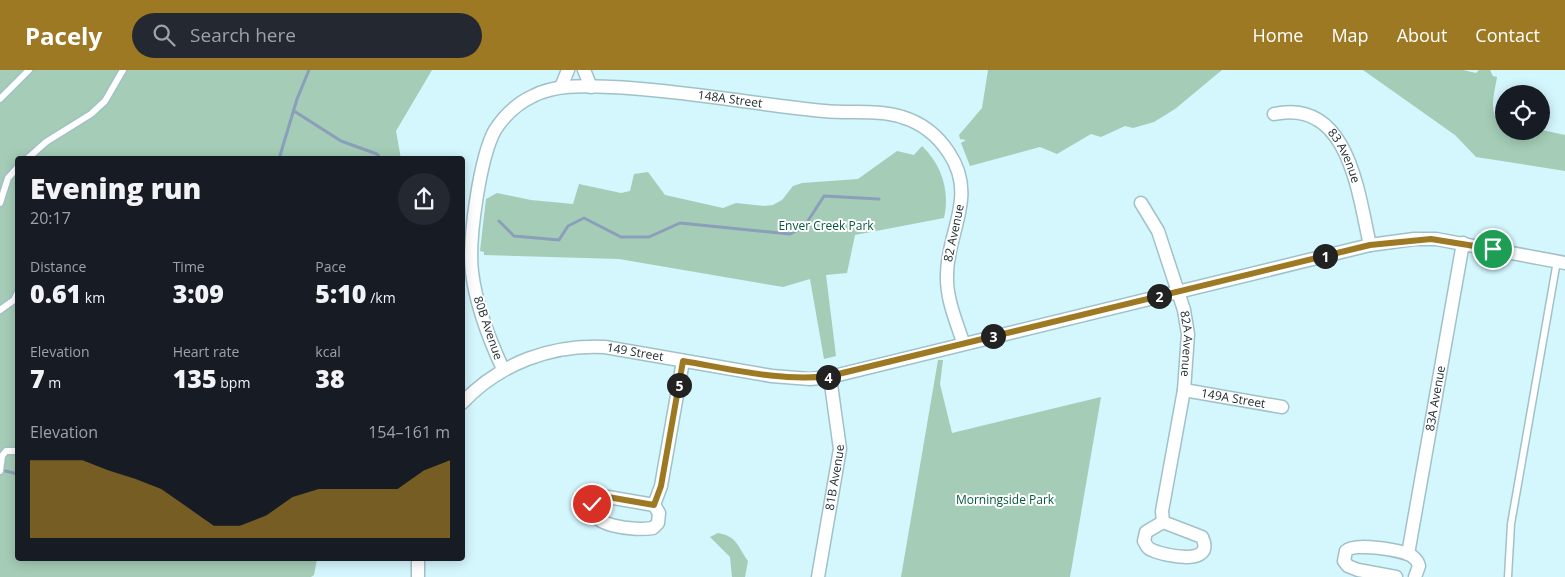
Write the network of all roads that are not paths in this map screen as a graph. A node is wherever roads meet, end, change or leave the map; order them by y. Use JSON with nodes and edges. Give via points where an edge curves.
{"nodes":[{"id":1,"x":29,"y":70,"type":"edge"},
{"id":2,"x":124,"y":70,"type":"edge"},
{"id":3,"x":568,"y":70,"type":"edge"},
{"id":4,"x":584,"y":70,"type":"edge"},
{"id":5,"x":561,"y":87,"type":"junction"},
{"id":6,"x":591,"y":87,"type":"junction"},
{"id":7,"x":0,"y":99,"type":"edge"},
{"id":8,"x":1274,"y":114,"type":"dead end"},
{"id":9,"x":503,"y":119,"type":"joint"},
{"id":10,"x":950,"y":154,"type":"joint"},
{"id":11,"x":30,"y":156,"type":"edge"},
{"id":12,"x":15,"y":170,"type":"edge"},
{"id":13,"x":0,"y":203,"type":"edge"},
{"id":14,"x":1141,"y":204,"type":"dead end"},
{"id":15,"x":1463,"y":243,"type":"junction"},
{"id":16,"x":1370,"y":245,"type":"junction"},
{"id":17,"x":1561,"y":262,"type":"edge"},
{"id":18,"x":1179,"y":292,"type":"junction"},
{"id":19,"x":15,"y":298,"type":"edge"},
{"id":20,"x":0,"y":310,"type":"edge"},
{"id":21,"x":963,"y":342,"type":"junction"},
{"id":22,"x":683,"y":361,"type":"junction"},
{"id":23,"x":503,"y":369,"type":"junction"},
{"id":24,"x":830,"y":376,"type":"junction"},
{"id":25,"x":1184,"y":390,"type":"junction"},
{"id":26,"x":465,"y":400,"type":"edge"},
{"id":27,"x":1282,"y":407,"type":"dead end"},
{"id":28,"x":15,"y":450,"type":"edge"},
{"id":29,"x":0,"y":471,"type":"edge"},
{"id":30,"x":654,"y":505,"type":"junction"},
{"id":31,"x":1163,"y":522,"type":"dead end"},
{"id":32,"x":1408,"y":554,"type":"junction"},
{"id":33,"x":418,"y":561,"type":"edge"},
{"id":34,"x":418,"y":577,"type":"edge"},
{"id":35,"x":818,"y":577,"type":"edge"},
{"id":36,"x":1396,"y":577,"type":"edge"},
{"id":37,"x":1415,"y":577,"type":"edge"},
{"id":38,"x":1508,"y":577,"type":"edge"}],
"edges":[{"from":1,"to":7,"type":"lane"},
{"from":2,"to":11,"type":"lane","via":[[105,101],[91,114],[46,142]]},
{"from":3,"to":5,"type":"street"},
{"from":4,"to":6,"type":"street"},
{"from":5,"to":6,"type":"street","name":"148A Street"},
{"from":5,"to":9,"type":"street","name":"148A Street","via":[[528,98]]},
{"from":6,"to":10,"type":"street","name":"148A Street","via":[[650,88],[829,112],[891,114],[924,127]]},
{"from":8,"to":16,"type":"street","name":"83 Avenue","via":[[1306,113],[1336,137],[1351,168]]},
{"from":9,"to":23,"type":"street","name":"80B Avenue","via":[[492,136],[486,156],[471,254],[477,298]]},
{"from":10,"to":21,"type":"street","name":"82 Avenue","via":[[959,174],[961,206],[947,264],[947,285]]},
{"from":12,"to":13,"type":"lane","via":[[8,178]]},
{"from":14,"to":18,"type":"street","name":"82A Avenue","via":[[1158,231]]},
{"from":15,"to":16,"type":"street","name":"149 Street","via":[[1420,239]]},
{"from":15,"to":17,"type":"street","name":"149 Street"},
{"from":15,"to":32,"type":"street","name":"83A Avenue"},
{"from":16,"to":18,"type":"street","name":"149 Street"},
{"from":17,"to":38,"type":"lane","via":[[1511,524]]},
{"from":18,"to":21,"type":"street","name":"149 Street"},
{"from":18,"to":25,"type":"street","name":"82A Avenue","via":[[1188,334]]},
{"from":19,"to":20,"type":"lane"},
{"from":21,"to":24,"type":"street","name":"149 Street"},
{"from":22,"to":23,"type":"street","name":"149 Street","via":[[606,347],[578,347],[543,353]]},
{"from":22,"to":24,"type":"street","name":"149 Street","via":[[772,376],[810,379]]},
{"from":22,"to":30,"type":"street","via":[[661,486]]},
{"from":23,"to":26,"type":"street","name":"80B Avenue"},
{"from":24,"to":35,"type":"street","name":"81B Avenue","via":[[840,449]]},
{"from":25,"to":27,"type":"street","name":"149A Street"},
{"from":25,"to":31,"type":"street","name":"82A Avenue"},
{"from":28,"to":29,"type":"lane","via":[[6,450]]},
{"from":30,"to":30,"type":"street","via":[[602,496],[593,502],[591,512],[601,522],[648,529],[659,521],[659,510]]},
{"from":32,"to":36,"type":"street","via":[[1357,546],[1346,551],[1344,561],[1350,567]]},
{"from":32,"to":37,"type":"street","via":[[1416,559],[1419,566]]},
{"from":33,"to":34,"type":"street"}]}
